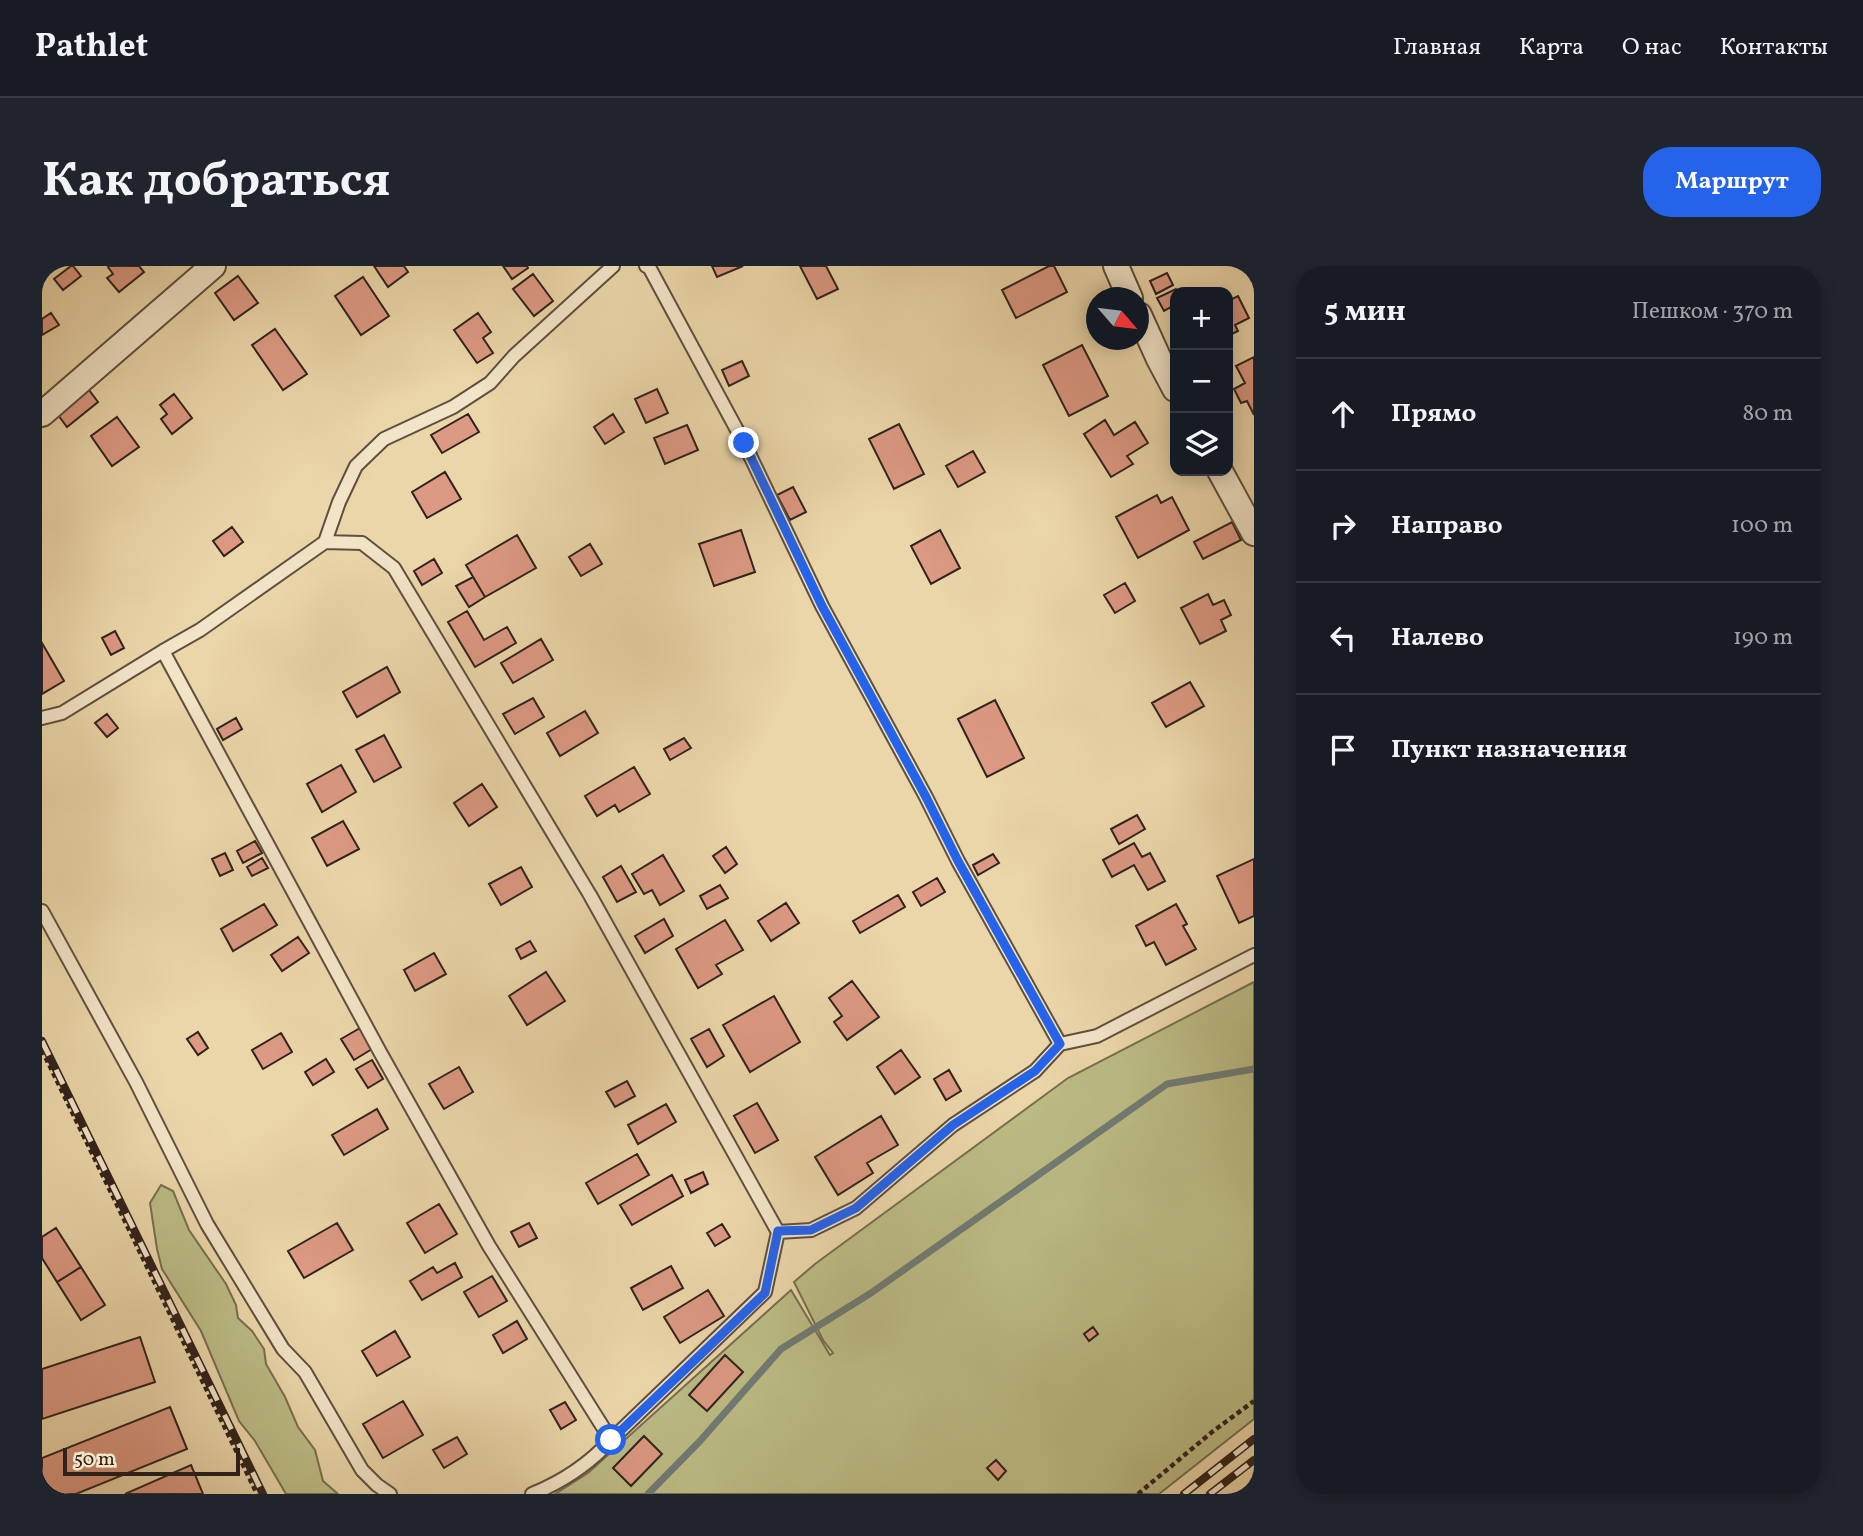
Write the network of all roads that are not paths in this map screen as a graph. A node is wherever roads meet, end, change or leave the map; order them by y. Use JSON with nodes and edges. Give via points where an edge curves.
{"nodes":[{"id":1,"x":613,"y":266,"type":"edge"},
{"id":2,"x":646,"y":266,"type":"edge"},
{"id":3,"x":1116,"y":266,"type":"edge"},
{"id":4,"x":208,"y":268,"type":"edge"},
{"id":5,"x":1125,"y":287,"type":"edge"},
{"id":6,"x":1149,"y":337,"type":"edge"},
{"id":7,"x":1170,"y":380,"type":"edge"},
{"id":8,"x":42,"y":414,"type":"edge"},
{"id":9,"x":1223,"y":476,"type":"edge"},
{"id":10,"x":1254,"y":533,"type":"edge"},
{"id":11,"x":325,"y":542,"type":"junction"},
{"id":12,"x":163,"y":651,"type":"junction"},
{"id":13,"x":42,"y":718,"type":"edge"},
{"id":14,"x":42,"y":911,"type":"edge"},
{"id":15,"x":1254,"y":955,"type":"edge"},
{"id":16,"x":1060,"y":1044,"type":"junction"},
{"id":17,"x":778,"y":1231,"type":"junction"},
{"id":18,"x":611,"y":1440,"type":"junction"},
{"id":19,"x":390,"y":1494,"type":"edge"},
{"id":20,"x":532,"y":1494,"type":"edge"}],
"edges":[{"from":1,"to":11,"type":"lane","via":[[490,383],[453,407],[384,439],[356,466]]},
{"from":2,"to":16,"type":"lane","via":[[744,443],[822,606]]},
{"from":3,"to":5,"type":"street"},
{"from":4,"to":8,"type":"street"},
{"from":6,"to":7,"type":"street"},
{"from":9,"to":10,"type":"street"},
{"from":11,"to":12,"type":"lane"},
{"from":11,"to":17,"type":"lane","via":[[362,543],[394,568],[590,895]]},
{"from":12,"to":13,"type":"lane","via":[[62,713]]},
{"from":12,"to":18,"type":"lane","via":[[489,1246]]},
{"from":14,"to":19,"type":"lane","via":[[136,1082],[206,1224],[283,1349],[305,1372],[362,1470]]},
{"from":15,"to":16,"type":"lane","via":[[1097,1036]]},
{"from":16,"to":17,"type":"lane","via":[[1035,1071],[953,1125],[856,1208],[811,1230]]},
{"from":17,"to":18,"type":"lane","via":[[765,1293]]},
{"from":18,"to":20,"type":"lane","via":[[577,1471]]}]}
